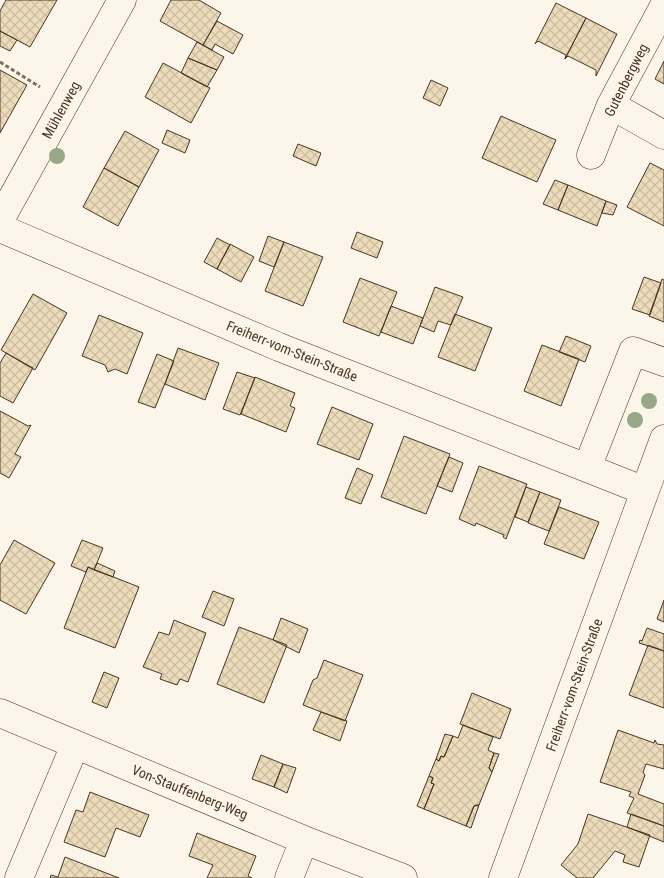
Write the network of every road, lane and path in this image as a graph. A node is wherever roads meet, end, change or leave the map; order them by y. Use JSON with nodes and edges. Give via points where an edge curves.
{"nodes":[{"id":1,"x":122,"y":0,"type":"edge"},
{"id":2,"x":664,"y":6,"type":"edge"},
{"id":3,"x":0,"y":62,"type":"edge"},
{"id":4,"x":65,"y":102,"type":"junction"},
{"id":5,"x":611,"y":105,"type":"junction"},
{"id":6,"x":664,"y":135,"type":"edge"},
{"id":7,"x":590,"y":155,"type":"dead end"},
{"id":8,"x":0,"y":220,"type":"edge"},
{"id":9,"x":0,"y":228,"type":"edge"},
{"id":10,"x":664,"y":362,"type":"edge"},
{"id":11,"x":664,"y":439,"type":"edge"},
{"id":12,"x":587,"y":468,"type":"junction"},
{"id":13,"x":645,"y":492,"type":"junction"},
{"id":14,"x":0,"y":713,"type":"edge"},
{"id":15,"x":75,"y":745,"type":"junction"},
{"id":16,"x":304,"y":840,"type":"junction"},
{"id":17,"x":19,"y":878,"type":"edge"},
{"id":18,"x":289,"y":878,"type":"edge"},
{"id":19,"x":403,"y":878,"type":"edge"},
{"id":20,"x":503,"y":878,"type":"edge"}],
"edges":[{"from":1,"to":4,"type":"street","name":"Mühlenweg"},
{"from":2,"to":5,"type":"street","name":"Gutenbergweg"},
{"from":3,"to":4,"type":"path"},
{"from":4,"to":8,"type":"street","name":"Mühlenweg"},
{"from":5,"to":6,"type":"street"},
{"from":5,"to":7,"type":"street","name":"Gutenbergweg"},
{"from":9,"to":12,"type":"street","name":"Freiherr-vom-Stein-Straße","via":[[279,347]]},
{"from":10,"to":12,"type":"street","via":[[633,351]]},
{"from":11,"to":13,"type":"street","name":"Freiherr-vom-Stein-Straße"},
{"from":12,"to":13,"type":"street","name":"Freiherr-vom-Stein-Straße"},
{"from":13,"to":20,"type":"street","name":"Freiherr-vom-Stein-Straße"},
{"from":14,"to":15,"type":"street","name":"Von-Stauffenberg-Weg"},
{"from":15,"to":16,"type":"street","name":"Von-Stauffenberg-Weg"},
{"from":15,"to":17,"type":"street"},
{"from":16,"to":18,"type":"street"},
{"from":16,"to":19,"type":"street","name":"Von-Stauffenberg-Weg"}]}
